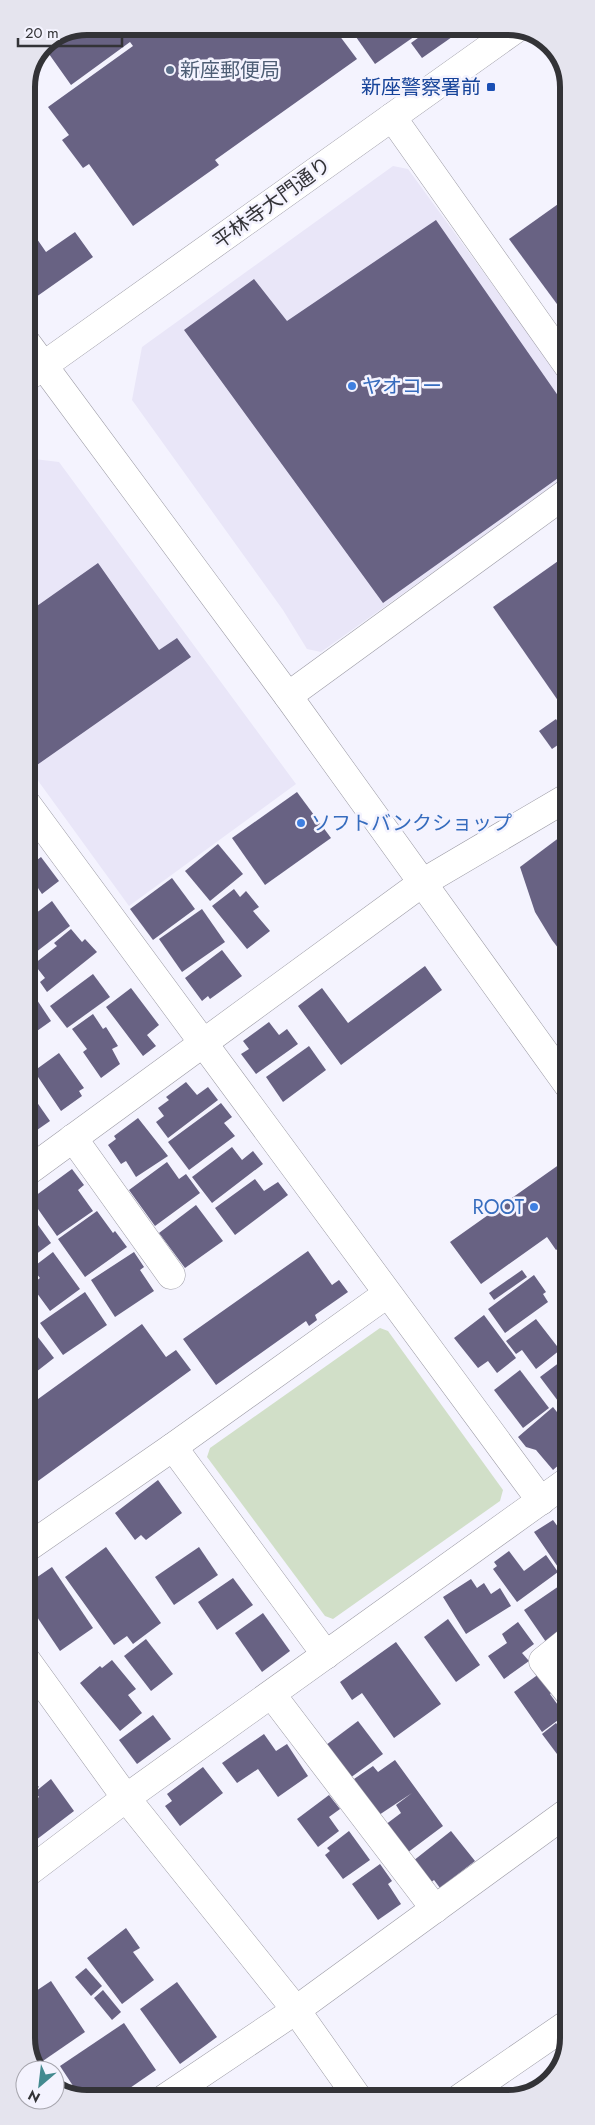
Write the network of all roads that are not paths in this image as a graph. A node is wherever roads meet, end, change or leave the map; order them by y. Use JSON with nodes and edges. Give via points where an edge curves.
{"nodes":[{"id":1,"x":507,"y":35,"type":"edge"},
{"id":2,"x":392,"y":117,"type":"junction"},
{"id":3,"x":560,"y":355,"type":"edge"},
{"id":4,"x":35,"y":372,"type":"edge"},
{"id":5,"x":560,"y":498,"type":"edge"},
{"id":6,"x":288,"y":696,"type":"junction"},
{"id":7,"x":560,"y":802,"type":"edge"},
{"id":8,"x":35,"y":815,"type":"edge"},
{"id":9,"x":422,"y":883,"type":"junction"},
{"id":10,"x":203,"y":1043,"type":"junction"},
{"id":11,"x":560,"y":1074,"type":"edge"},
{"id":12,"x":73,"y":1138,"type":"junction"},
{"id":13,"x":35,"y":1166,"type":"edge"},
{"id":14,"x":171,"y":1276,"type":"dead end"},
{"id":15,"x":387,"y":1294,"type":"junction"},
{"id":16,"x":173,"y":1447,"type":"junction"},
{"id":17,"x":560,"y":1487,"type":"edge"},
{"id":18,"x":541,"y":1501,"type":"junction"},
{"id":19,"x":35,"y":1542,"type":"edge"},
{"id":20,"x":560,"y":1648,"type":"edge"},
{"id":21,"x":326,"y":1655,"type":"junction"},
{"id":22,"x":35,"y":1671,"type":"edge"},
{"id":23,"x":560,"y":1684,"type":"edge"},
{"id":24,"x":272,"y":1695,"type":"junction"},
{"id":25,"x":126,"y":1798,"type":"junction"},
{"id":26,"x":560,"y":1818,"type":"edge"},
{"id":27,"x":35,"y":1867,"type":"edge"},
{"id":28,"x":435,"y":1909,"type":"junction"},
{"id":29,"x":296,"y":2010,"type":"junction"},
{"id":30,"x":560,"y":2029,"type":"edge"},
{"id":31,"x":177,"y":2090,"type":"edge"},
{"id":32,"x":352,"y":2090,"type":"edge"},
{"id":33,"x":472,"y":2090,"type":"edge"}],
"edges":[{"from":1,"to":2,"type":"street","name":"平林寺大門通り"},
{"from":2,"to":3,"type":"street"},
{"from":2,"to":4,"type":"street","name":"平林寺大門通り"},
{"from":4,"to":6,"type":"street"},
{"from":5,"to":6,"type":"street"},
{"from":6,"to":9,"type":"street"},
{"from":7,"to":9,"type":"street"},
{"from":8,"to":10,"type":"street"},
{"from":9,"to":10,"type":"street"},
{"from":9,"to":11,"type":"street"},
{"from":10,"to":12,"type":"street"},
{"from":10,"to":15,"type":"street"},
{"from":12,"to":13,"type":"street"},
{"from":12,"to":14,"type":"street"},
{"from":15,"to":16,"type":"street"},
{"from":15,"to":18,"type":"street"},
{"from":16,"to":19,"type":"street"},
{"from":16,"to":21,"type":"street"},
{"from":17,"to":18,"type":"street"},
{"from":18,"to":21,"type":"street"},
{"from":20,"to":23,"type":"street","via":[[543,1662]]},
{"from":21,"to":24,"type":"street"},
{"from":22,"to":25,"type":"street"},
{"from":24,"to":25,"type":"street"},
{"from":24,"to":28,"type":"street"},
{"from":25,"to":27,"type":"street"},
{"from":25,"to":29,"type":"street"},
{"from":26,"to":28,"type":"street"},
{"from":28,"to":29,"type":"street"},
{"from":29,"to":31,"type":"street"},
{"from":29,"to":32,"type":"street"},
{"from":30,"to":33,"type":"street"}]}
